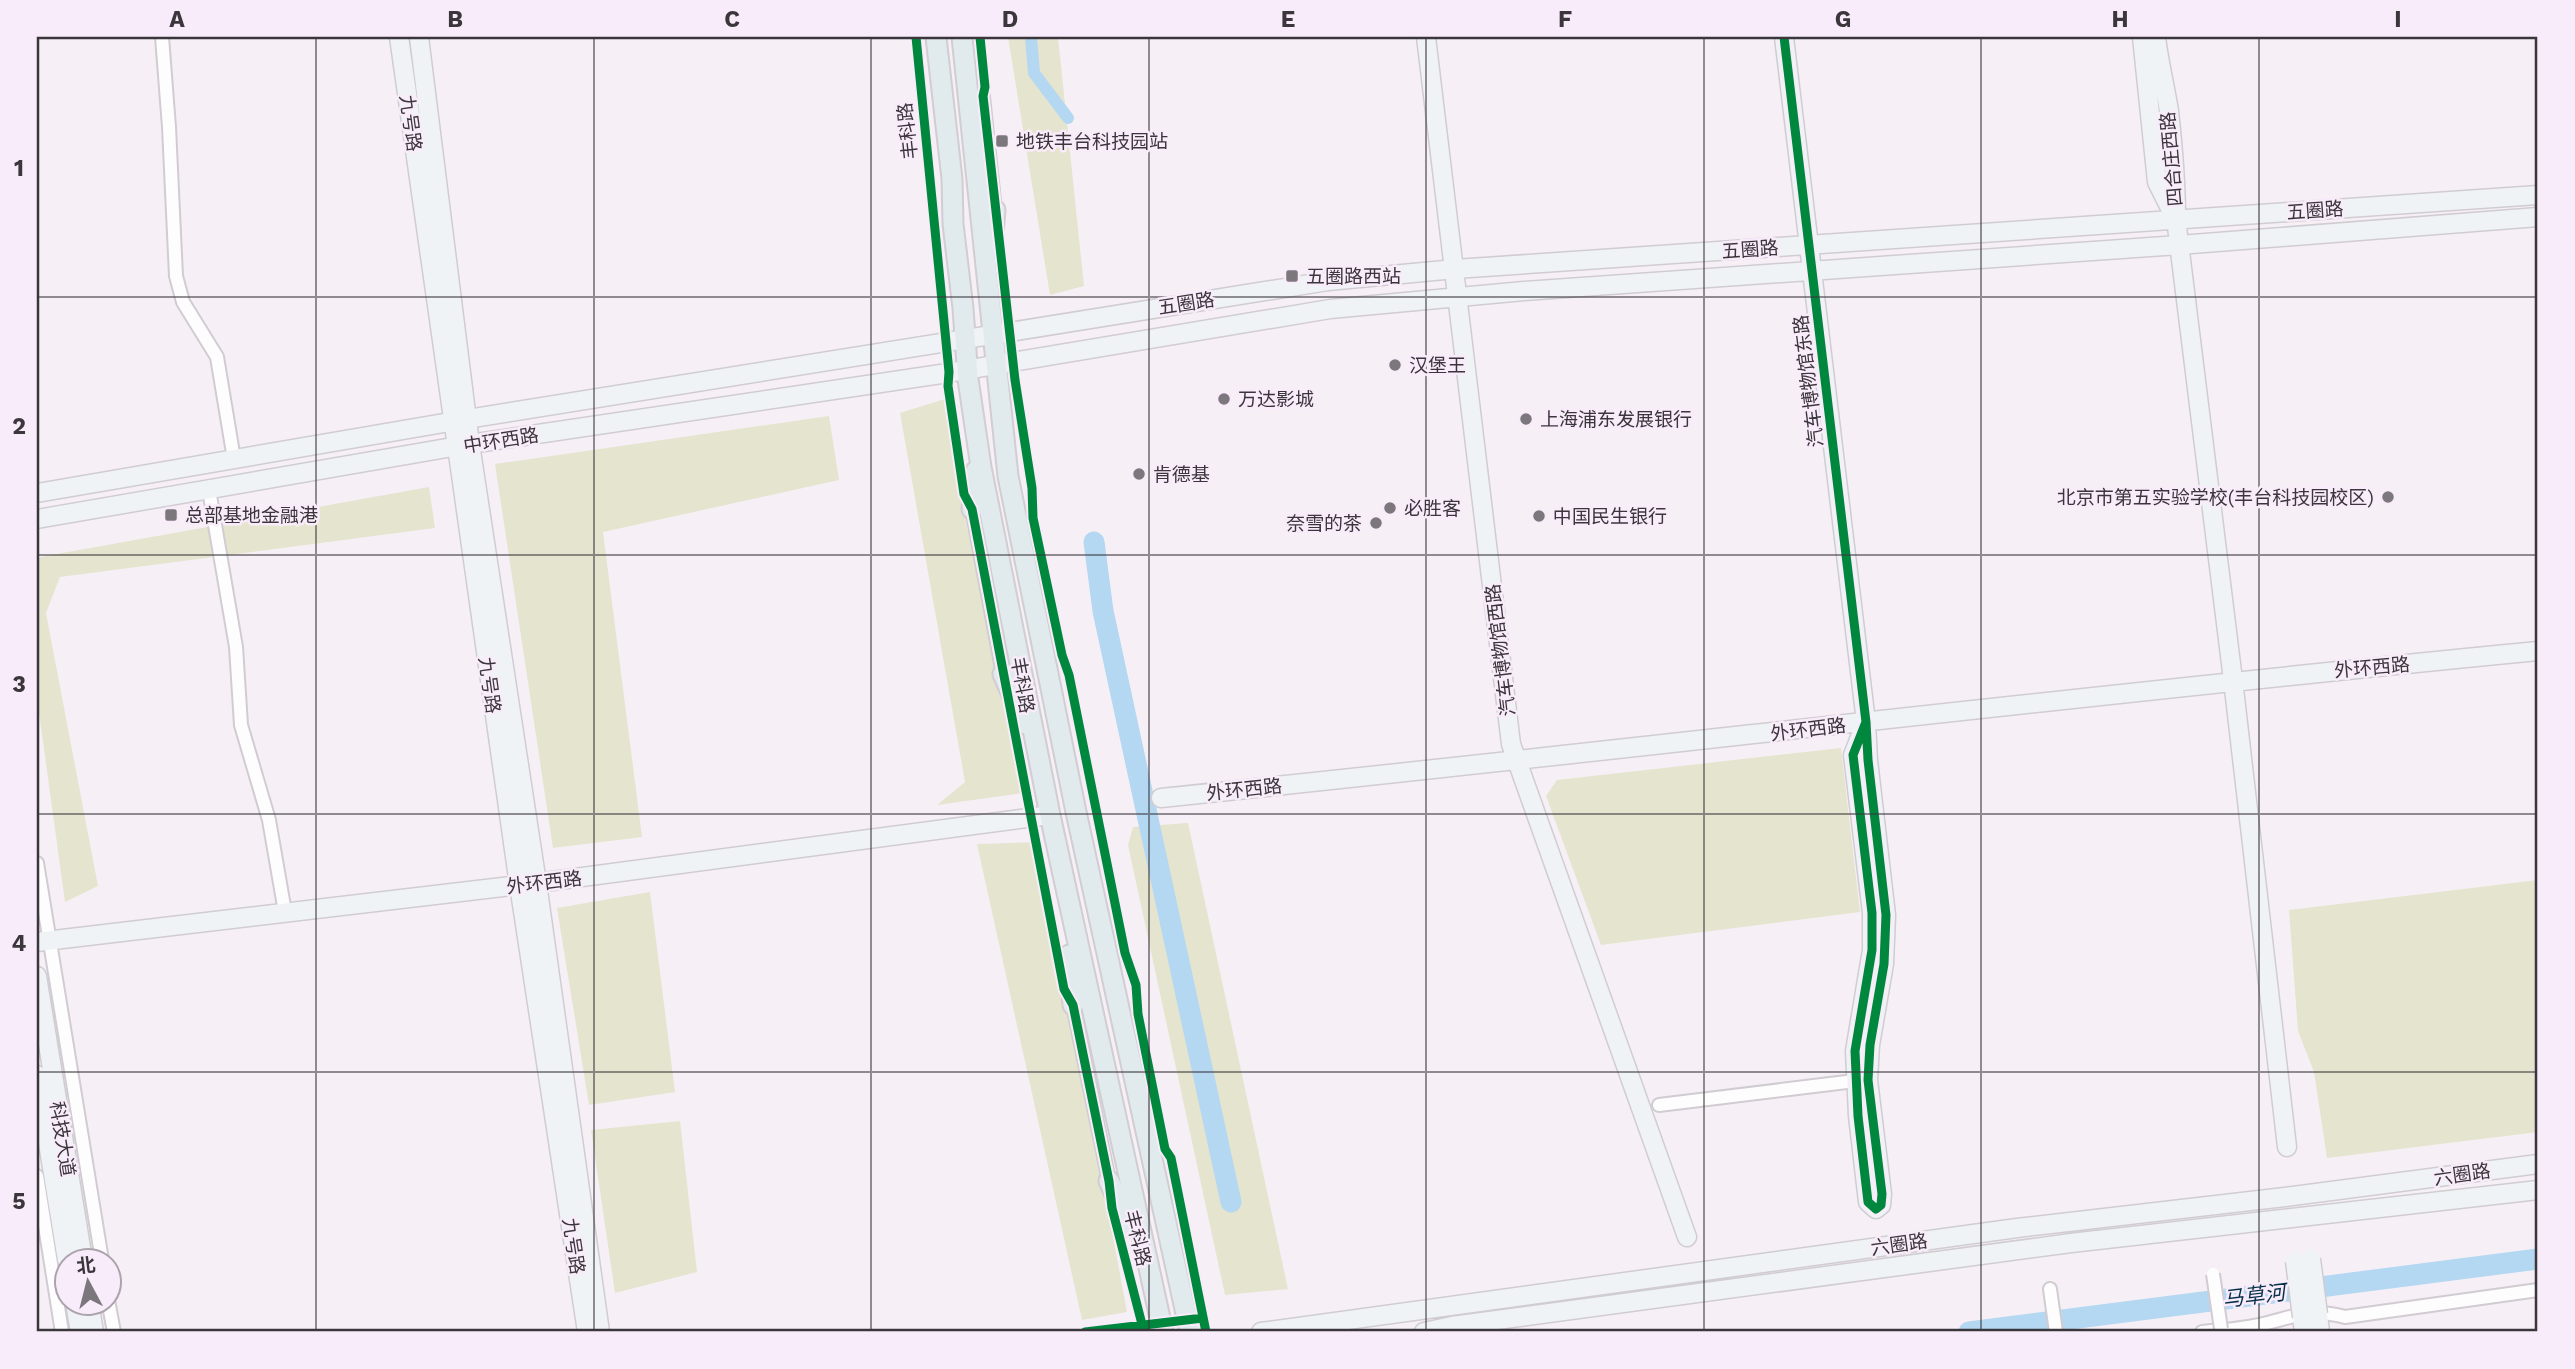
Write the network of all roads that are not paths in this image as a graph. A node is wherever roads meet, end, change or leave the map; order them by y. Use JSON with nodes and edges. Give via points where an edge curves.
{"nodes":[{"id":1,"x":162,"y":37,"type":"edge"},
{"id":2,"x":399,"y":37,"type":"edge"},
{"id":3,"x":419,"y":37,"type":"edge"},
{"id":4,"x":936,"y":37,"type":"edge"},
{"id":5,"x":962,"y":37,"type":"edge"},
{"id":6,"x":1426,"y":37,"type":"edge"},
{"id":7,"x":1784,"y":37,"type":"edge"},
{"id":8,"x":2142,"y":37,"type":"edge"},
{"id":9,"x":2156,"y":37,"type":"edge"},
{"id":10,"x":982,"y":96,"type":"joint"},
{"id":11,"x":2538,"y":195,"type":"edge"},
{"id":12,"x":995,"y":210,"type":"joint"},
{"id":13,"x":2538,"y":217,"type":"edge"},
{"id":14,"x":2176,"y":219,"type":"junction"},
{"id":15,"x":1809,"y":245,"type":"junction"},
{"id":16,"x":2179,"y":245,"type":"junction"},
{"id":17,"x":1455,"y":268,"type":"junction"},
{"id":18,"x":1812,"y":269,"type":"junction"},
{"id":19,"x":987,"y":274,"type":"junction"},
{"id":20,"x":1458,"y":296,"type":"junction"},
{"id":21,"x":993,"y":335,"type":"junction"},
{"id":22,"x":965,"y":339,"type":"junction"},
{"id":23,"x":996,"y":364,"type":"junction"},
{"id":24,"x":967,"y":368,"type":"junction"},
{"id":25,"x":460,"y":420,"type":"junction"},
{"id":26,"x":463,"y":445,"type":"junction"},
{"id":27,"x":978,"y":446,"type":"junction"},
{"id":28,"x":233,"y":459,"type":"junction"},
{"id":29,"x":209,"y":490,"type":"junction"},
{"id":30,"x":37,"y":494,"type":"edge"},
{"id":31,"x":972,"y":509,"type":"joint"},
{"id":32,"x":37,"y":519,"type":"edge"},
{"id":33,"x":2538,"y":652,"type":"edge"},
{"id":34,"x":1003,"y":674,"type":"joint"},
{"id":35,"x":2234,"y":680,"type":"junction"},
{"id":36,"x":1866,"y":722,"type":"junction"},
{"id":37,"x":1036,"y":748,"type":"junction"},
{"id":38,"x":1518,"y":762,"type":"junction"},
{"id":39,"x":1161,"y":798,"type":"dead end"},
{"id":40,"x":1050,"y":815,"type":"junction"},
{"id":41,"x":37,"y":863,"type":"edge"},
{"id":42,"x":528,"y":884,"type":"junction"},
{"id":43,"x":285,"y":912,"type":"junction"},
{"id":44,"x":1070,"y":912,"type":"junction"},
{"id":45,"x":43,"y":941,"type":"edge"},
{"id":46,"x":37,"y":976,"type":"edge"},
{"id":47,"x":1073,"y":1005,"type":"joint"},
{"id":48,"x":37,"y":1075,"type":"edge"},
{"id":49,"x":1861,"y":1080,"type":"junction"},
{"id":50,"x":1659,"y":1105,"type":"dead end"},
{"id":51,"x":2287,"y":1147,"type":"dead end"},
{"id":52,"x":43,"y":1161,"type":"edge"},
{"id":53,"x":2538,"y":1164,"type":"edge"},
{"id":54,"x":37,"y":1176,"type":"edge"},
{"id":55,"x":1109,"y":1181,"type":"joint"},
{"id":56,"x":2538,"y":1190,"type":"edge"},
{"id":57,"x":1687,"y":1237,"type":"dead end"},
{"id":58,"x":63,"y":1246,"type":"edge"},
{"id":59,"x":81,"y":1246,"type":"edge"},
{"id":60,"x":99,"y":1246,"type":"edge"},
{"id":61,"x":2303,"y":1260,"type":"dead end"},
{"id":62,"x":1146,"y":1263,"type":"junction"},
{"id":63,"x":2213,"y":1274,"type":"dead end"},
{"id":64,"x":2050,"y":1289,"type":"dead end"},
{"id":65,"x":2538,"y":1290,"type":"edge"},
{"id":66,"x":2311,"y":1324,"type":"edge"},
{"id":67,"x":2221,"y":1329,"type":"junction"},
{"id":68,"x":62,"y":1332,"type":"edge"},
{"id":69,"x":587,"y":1332,"type":"edge"},
{"id":70,"x":600,"y":1332,"type":"edge"},
{"id":71,"x":1163,"y":1332,"type":"edge"},
{"id":72,"x":1190,"y":1332,"type":"edge"},
{"id":73,"x":1261,"y":1332,"type":"edge"},
{"id":74,"x":1424,"y":1332,"type":"edge"},
{"id":75,"x":2056,"y":1332,"type":"edge"},
{"id":76,"x":2202,"y":1332,"type":"edge"}],
"edges":[{"from":1,"to":28,"type":"street","via":[[176,276],[183,302],[217,357]]},
{"from":2,"to":25,"type":"street","name":"九号路"},
{"from":3,"to":25,"type":"street","name":"九号路"},
{"from":4,"to":22,"type":"main road","name":"丰科路"},
{"from":5,"to":10,"type":"main road","via":[[971,51]]},
{"from":5,"to":19,"type":"main road","name":"丰科路"},
{"from":6,"to":17,"type":"street","name":"汽车博物馆西路"},
{"from":7,"to":15,"type":"street","name":"汽车博物馆东路"},
{"from":8,"to":14,"type":"street","name":"四合庄西路","via":[[2157,182]]},
{"from":9,"to":14,"type":"street","name":"四合庄西路","via":[[2176,181]]},
{"from":10,"to":12,"type":"street"},
{"from":11,"to":14,"type":"street","name":"五圈路"},
{"from":12,"to":19,"type":"main road"},
{"from":13,"to":16,"type":"street","name":"五圈路"},
{"from":14,"to":15,"type":"street","name":"五圈路"},
{"from":14,"to":16,"type":"street"},
{"from":15,"to":17,"type":"street","name":"五圈路"},
{"from":15,"to":18,"type":"street","name":"汽车博物馆东路"},
{"from":16,"to":18,"type":"street","name":"五圈路"},
{"from":16,"to":35,"type":"street"},
{"from":17,"to":20,"type":"street","name":"汽车博物馆西路"},
{"from":17,"to":21,"type":"street","name":"五圈路","via":[[1328,281]]},
{"from":18,"to":20,"type":"street","name":"五圈路"},
{"from":18,"to":36,"type":"street","name":"汽车博物馆东路"},
{"from":19,"to":21,"type":"main road","name":"丰科路"},
{"from":20,"to":23,"type":"street","name":"五圈路","via":[[1330,309]]},
{"from":20,"to":38,"type":"street","name":"汽车博物馆西路","via":[[1511,744]]},
{"from":21,"to":22,"type":"street","name":"五圈路"},
{"from":21,"to":23,"type":"main road","name":"丰科路"},
{"from":22,"to":24,"type":"main road","name":"丰科路"},
{"from":22,"to":25,"type":"street","name":"中环西路"},
{"from":23,"to":24,"type":"street","name":"五圈路"},
{"from":23,"to":72,"type":"main road","name":"丰科路","via":[[1008,476]]},
{"from":24,"to":26,"type":"street","name":"中环西路"},
{"from":24,"to":27,"type":"main road","name":"丰科路"},
{"from":25,"to":26,"type":"street","name":"九号路"},
{"from":25,"to":28,"type":"street","name":"中环西路"},
{"from":26,"to":29,"type":"street","name":"中环西路"},
{"from":26,"to":42,"type":"street","name":"九号路"},
{"from":27,"to":31,"type":"main road"},
{"from":27,"to":37,"type":"main road","name":"丰科路"},
{"from":28,"to":30,"type":"street","name":"中环西路"},
{"from":29,"to":32,"type":"street","name":"中环西路"},
{"from":29,"to":43,"type":"street","via":[[236,647],[241,725],[269,820]]},
{"from":31,"to":34,"type":"street","name":"丰科路"},
{"from":33,"to":35,"type":"street","name":"外环西路"},
{"from":34,"to":37,"type":"main road"},
{"from":35,"to":36,"type":"street","name":"外环西路"},
{"from":35,"to":51,"type":"street"},
{"from":36,"to":38,"type":"street","name":"外环西路"},
{"from":36,"to":49,"type":"street","via":[[1853,755],[1872,913],[1872,950],[1855,1051]]},
{"from":37,"to":40,"type":"main road","name":"丰科路"},
{"from":38,"to":39,"type":"street","name":"外环西路"},
{"from":38,"to":57,"type":"street","name":"汽车博物馆西路"},
{"from":40,"to":42,"type":"street","name":"外环西路"},
{"from":40,"to":44,"type":"main road","name":"丰科路"},
{"from":41,"to":45,"type":"street"},
{"from":42,"to":43,"type":"street","name":"外环西路"},
{"from":42,"to":69,"type":"street","name":"九号路"},
{"from":42,"to":70,"type":"street","name":"九号路"},
{"from":43,"to":45,"type":"street","name":"外环西路"},
{"from":44,"to":47,"type":"main road"},
{"from":44,"to":62,"type":"main road","name":"丰科路"},
{"from":45,"to":60,"type":"street"},
{"from":46,"to":59,"type":"street","name":"科技大道"},
{"from":47,"to":55,"type":"street"},
{"from":48,"to":52,"type":"street","name":"科技大道"},
{"from":49,"to":49,"type":"street","via":[[1868,1202],[1877,1209],[1882,1195]]},
{"from":49,"to":50,"type":"street"},
{"from":52,"to":58,"type":"street","name":"科技大道"},
{"from":53,"to":73,"type":"street","name":"六圈路","via":[[1990,1232]]},
{"from":54,"to":68,"type":"street"},
{"from":55,"to":62,"type":"main road"},
{"from":56,"to":74,"type":"street","name":"六圈路","via":[[2071,1243]]},
{"from":61,"to":66,"type":"street","bridge":true},
{"from":62,"to":71,"type":"main road","name":"丰科路"},
{"from":63,"to":67,"type":"street","bridge":true},
{"from":64,"to":75,"type":"street"},
{"from":65,"to":67,"type":"street","via":[[2345,1317],[2324,1311],[2295,1314]]},
{"from":67,"to":76,"type":"street"}]}
